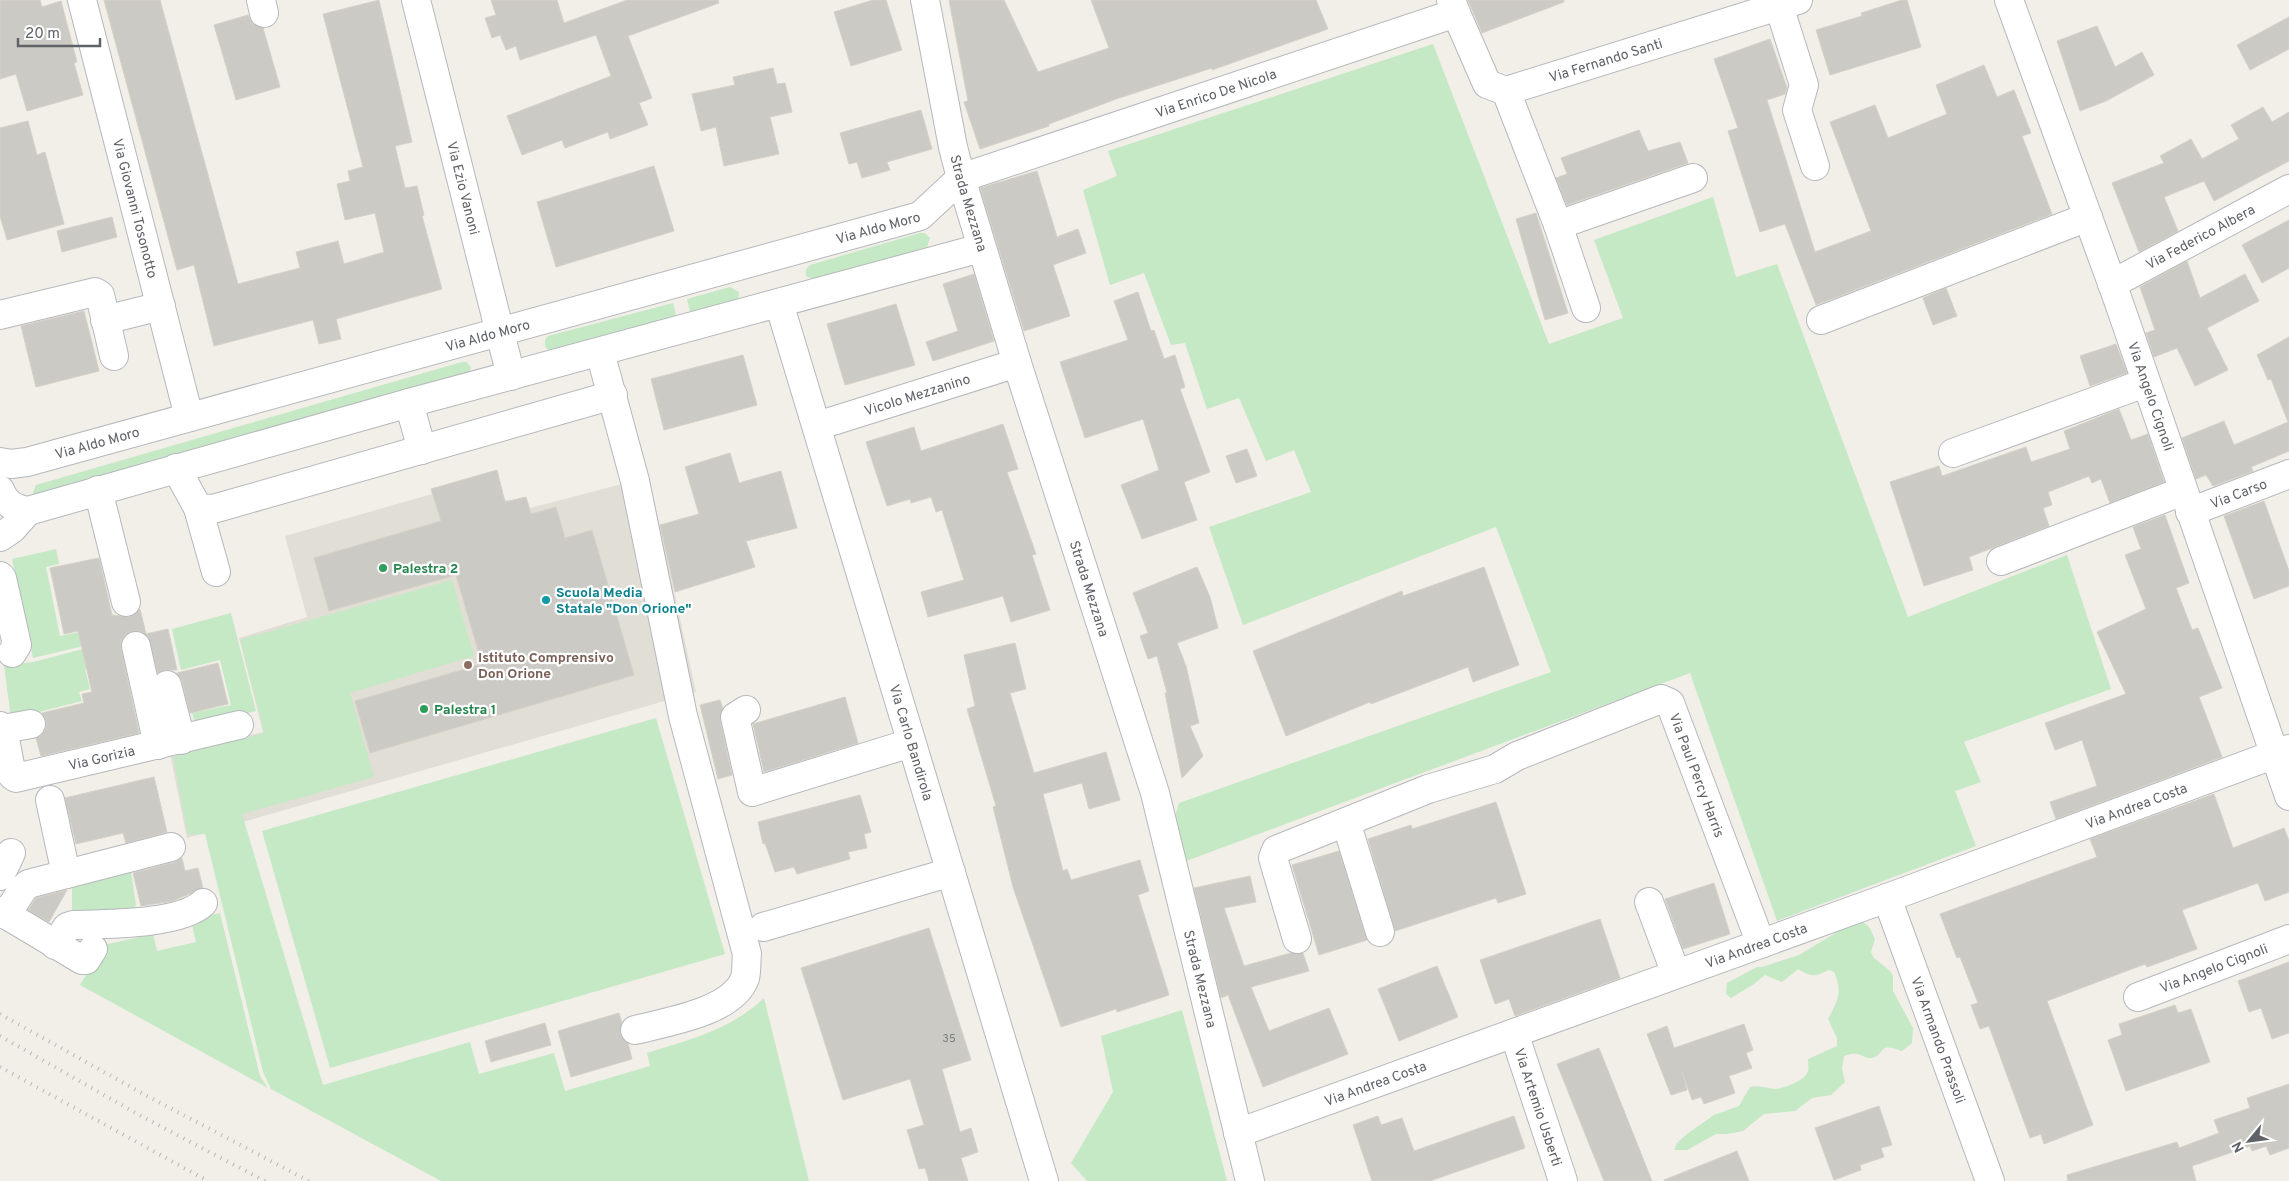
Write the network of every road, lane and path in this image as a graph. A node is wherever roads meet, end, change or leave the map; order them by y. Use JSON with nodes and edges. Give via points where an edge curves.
{"nodes":[{"id":1,"x":82,"y":0,"type":"edge"},
{"id":2,"x":925,"y":0,"type":"edge"},
{"id":3,"x":2009,"y":0,"type":"edge"},
{"id":4,"x":419,"y":1,"type":"edge"},
{"id":5,"x":1788,"y":3,"type":"edge"},
{"id":6,"x":1453,"y":7,"type":"edge"},
{"id":7,"x":1506,"y":91,"type":"junction"},
{"id":8,"x":1815,"y":166,"type":"dead end"},
{"id":9,"x":961,"y":178,"type":"junction"},
{"id":10,"x":1693,"y":178,"type":"dead end"},
{"id":11,"x":2289,"y":189,"type":"edge"},
{"id":12,"x":2088,"y":218,"type":"junction"},
{"id":13,"x":1558,"y":225,"type":"junction"},
{"id":14,"x":981,"y":248,"type":"junction"},
{"id":15,"x":2112,"y":284,"type":"junction"},
{"id":16,"x":779,"y":303,"type":"junction"},
{"id":17,"x":161,"y":306,"type":"junction"},
{"id":18,"x":1586,"y":308,"type":"dead end"},
{"id":19,"x":0,"y":315,"type":"edge"},
{"id":20,"x":105,"y":320,"type":"junction"},
{"id":21,"x":1821,"y":320,"type":"dead end"},
{"id":22,"x":500,"y":332,"type":"junction"},
{"id":23,"x":600,"y":352,"type":"junction"},
{"id":24,"x":114,"y":356,"type":"dead end"},
{"id":25,"x":1017,"y":363,"type":"junction"},
{"id":26,"x":511,"y":376,"type":"junction"},
{"id":27,"x":2145,"y":383,"type":"junction"},
{"id":28,"x":612,"y":395,"type":"junction"},
{"id":29,"x":409,"y":403,"type":"junction"},
{"id":30,"x":189,"y":417,"type":"junction"},
{"id":31,"x":817,"y":426,"type":"junction"},
{"id":32,"x":422,"y":450,"type":"junction"},
{"id":33,"x":1953,"y":453,"type":"dead end"},
{"id":34,"x":0,"y":462,"type":"edge"},
{"id":35,"x":176,"y":468,"type":"junction"},
{"id":36,"x":2289,"y":474,"type":"edge"},
{"id":37,"x":0,"y":490,"type":"edge"},
{"id":38,"x":98,"y":490,"type":"junction"},
{"id":39,"x":2187,"y":502,"type":"junction"},
{"id":40,"x":198,"y":508,"type":"junction"},
{"id":41,"x":28,"y":511,"type":"junction"},
{"id":42,"x":0,"y":537,"type":"edge"},
{"id":43,"x":2001,"y":561,"type":"dead end"},
{"id":44,"x":216,"y":572,"type":"dead end"},
{"id":45,"x":0,"y":576,"type":"edge"},
{"id":46,"x":126,"y":602,"type":"dead end"},
{"id":47,"x":136,"y":646,"type":"dead end"},
{"id":48,"x":12,"y":653,"type":"dead end"},
{"id":49,"x":167,"y":685,"type":"dead end"},
{"id":50,"x":746,"y":710,"type":"dead end"},
{"id":51,"x":31,"y":724,"type":"dead end"},
{"id":52,"x":239,"y":725,"type":"dead end"},
{"id":53,"x":1,"y":728,"type":"edge"},
{"id":54,"x":169,"y":743,"type":"junction"},
{"id":55,"x":911,"y":743,"type":"junction"},
{"id":56,"x":2282,"y":752,"type":"edge"},
{"id":57,"x":2289,"y":796,"type":"edge"},
{"id":58,"x":50,"y":800,"type":"dead end"},
{"id":59,"x":1346,"y":822,"type":"junction"},
{"id":60,"x":171,"y":847,"type":"dead end"},
{"id":61,"x":951,"y":872,"type":"junction"},
{"id":62,"x":66,"y":874,"type":"junction"},
{"id":63,"x":1887,"y":898,"type":"junction"},
{"id":64,"x":1649,"y":902,"type":"dead end"},
{"id":65,"x":203,"y":903,"type":"dead end"},
{"id":66,"x":3,"y":913,"type":"edge"},
{"id":67,"x":763,"y":928,"type":"dead end"},
{"id":68,"x":1380,"y":932,"type":"dead end"},
{"id":69,"x":1298,"y":939,"type":"dead end"},
{"id":70,"x":2289,"y":939,"type":"edge"},
{"id":71,"x":1761,"y":944,"type":"junction"},
{"id":72,"x":1676,"y":974,"type":"junction"},
{"id":73,"x":2138,"y":997,"type":"dead end"},
{"id":74,"x":635,"y":1030,"type":"dead end"},
{"id":75,"x":1514,"y":1033,"type":"junction"},
{"id":76,"x":1238,"y":1133,"type":"junction"},
{"id":77,"x":1044,"y":1181,"type":"edge"},
{"id":78,"x":1250,"y":1181,"type":"edge"},
{"id":79,"x":1563,"y":1181,"type":"edge"},
{"id":80,"x":1990,"y":1181,"type":"edge"}],
"edges":[{"from":1,"to":17,"type":"street","name":"Via Giovanni Tosonotto"},
{"from":2,"to":9,"type":"street","name":"Strada Mezzana"},
{"from":3,"to":12,"type":"street","name":"Via Angelo Cignoli"},
{"from":4,"to":22,"type":"street","name":"Via Ezio Vanoni"},
{"from":5,"to":7,"type":"street","name":"Via Fernando Santi"},
{"from":5,"to":8,"type":"street","via":[[1804,85],[1797,110]]},
{"from":6,"to":7,"type":"street","via":[[1487,84]]},
{"from":6,"to":9,"type":"street","name":"Via Enrico De Nicola"},
{"from":7,"to":13,"type":"street"},
{"from":9,"to":14,"type":"street","name":"Strada Mezzana"},
{"from":9,"to":22,"type":"street","name":"Via Aldo Moro","via":[[920,216]]},
{"from":10,"to":13,"type":"street"},
{"from":11,"to":15,"type":"street","name":"Via Federico Albera"},
{"from":12,"to":15,"type":"street","name":"Via Angelo Cignoli"},
{"from":12,"to":21,"type":"street"},
{"from":13,"to":18,"type":"street"},
{"from":14,"to":16,"type":"street"},
{"from":14,"to":25,"type":"street","name":"Strada Mezzana"},
{"from":15,"to":27,"type":"street","name":"Via Angelo Cignoli"},
{"from":16,"to":23,"type":"street"},
{"from":16,"to":31,"type":"street","name":"Via Carlo Bandirola"},
{"from":17,"to":20,"type":"street"},
{"from":17,"to":30,"type":"street","name":"Via Giovanni Tosonotto"},
{"from":19,"to":20,"type":"street","via":[[95,292],[100,295]]},
{"from":20,"to":24,"type":"street"},
{"from":22,"to":26,"type":"street","name":"Via Ezio Vanoni"},
{"from":22,"to":30,"type":"street","name":"Via Aldo Moro"},
{"from":23,"to":26,"type":"street"},
{"from":23,"to":28,"type":"street"},
{"from":25,"to":31,"type":"street","name":"Vicolo Mezzanino"},
{"from":25,"to":76,"type":"street","name":"Strada Mezzana","via":[[1154,793]]},
{"from":26,"to":29,"type":"street"},
{"from":27,"to":33,"type":"street"},
{"from":27,"to":39,"type":"street","name":"Via Angelo Cignoli"},
{"from":28,"to":32,"type":"street"},
{"from":28,"to":74,"type":"street","via":[[635,481],[683,716],[747,954],[745,978],[734,995],[703,1012]]},
{"from":29,"to":32,"type":"street"},
{"from":29,"to":35,"type":"street"},
{"from":30,"to":34,"type":"street","name":"Via Aldo Moro","via":[[27,462]]},
{"from":31,"to":55,"type":"street","name":"Via Carlo Bandirola"},
{"from":32,"to":40,"type":"street","via":[[213,509]]},
{"from":35,"to":38,"type":"street"},
{"from":35,"to":40,"type":"street"},
{"from":36,"to":39,"type":"street","name":"Via Carso"},
{"from":37,"to":41,"type":"street","via":[[5,501],[14,508]]},
{"from":38,"to":41,"type":"street"},
{"from":38,"to":46,"type":"street"},
{"from":39,"to":43,"type":"street","name":"Via Carso"},
{"from":39,"to":56,"type":"street","name":"Via Angelo Cignoli"},
{"from":40,"to":44,"type":"street"},
{"from":41,"to":42,"type":"street"},
{"from":45,"to":48,"type":"street","via":[[17,645]]},
{"from":47,"to":54,"type":"street"},
{"from":49,"to":54,"type":"street"},
{"from":50,"to":55,"type":"street","via":[[735,716],[752,792]]},
{"from":51,"to":53,"type":"street"},
{"from":52,"to":54,"type":"street","name":"Via Gorizia"},
{"from":53,"to":54,"type":"street","name":"Via Gorizia","via":[[12,775],[16,778]]},
{"from":55,"to":61,"type":"street","name":"Via Carlo Bandirola"},
{"from":56,"to":57,"type":"street","name":"Via Angelo Cignoli"},
{"from":56,"to":63,"type":"street","name":"Via Andrea Costa"},
{"from":58,"to":62,"type":"street"},
{"from":59,"to":68,"type":"street"},
{"from":59,"to":69,"type":"street","name":"Via Paul Percy Harris","via":[[1276,850],[1273,858]]},
{"from":59,"to":71,"type":"street","name":"Via Paul Percy Harris","via":[[1428,789],[1494,768],[1661,699],[1670,703]]},
{"from":60,"to":62,"type":"street"},
{"from":61,"to":67,"type":"street"},
{"from":61,"to":77,"type":"street","name":"Via Carlo Bandirola"},
{"from":62,"to":66,"type":"street","via":[[28,884]]},
{"from":63,"to":71,"type":"street","name":"Via Andrea Costa"},
{"from":63,"to":80,"type":"street","name":"Via Armando Prassoli"},
{"from":64,"to":72,"type":"street"},
{"from":65,"to":66,"type":"street","via":[[195,910],[138,923],[73,926],[69,937]]},
{"from":70,"to":73,"type":"street","name":"Via Angelo Cignoli"},
{"from":71,"to":72,"type":"street","name":"Via Andrea Costa"},
{"from":72,"to":75,"type":"street","name":"Via Andrea Costa"},
{"from":75,"to":76,"type":"street","name":"Via Andrea Costa"},
{"from":75,"to":79,"type":"street","name":"Via Artemio Usberti"},
{"from":76,"to":78,"type":"street","name":"Strada Mezzana"}]}
